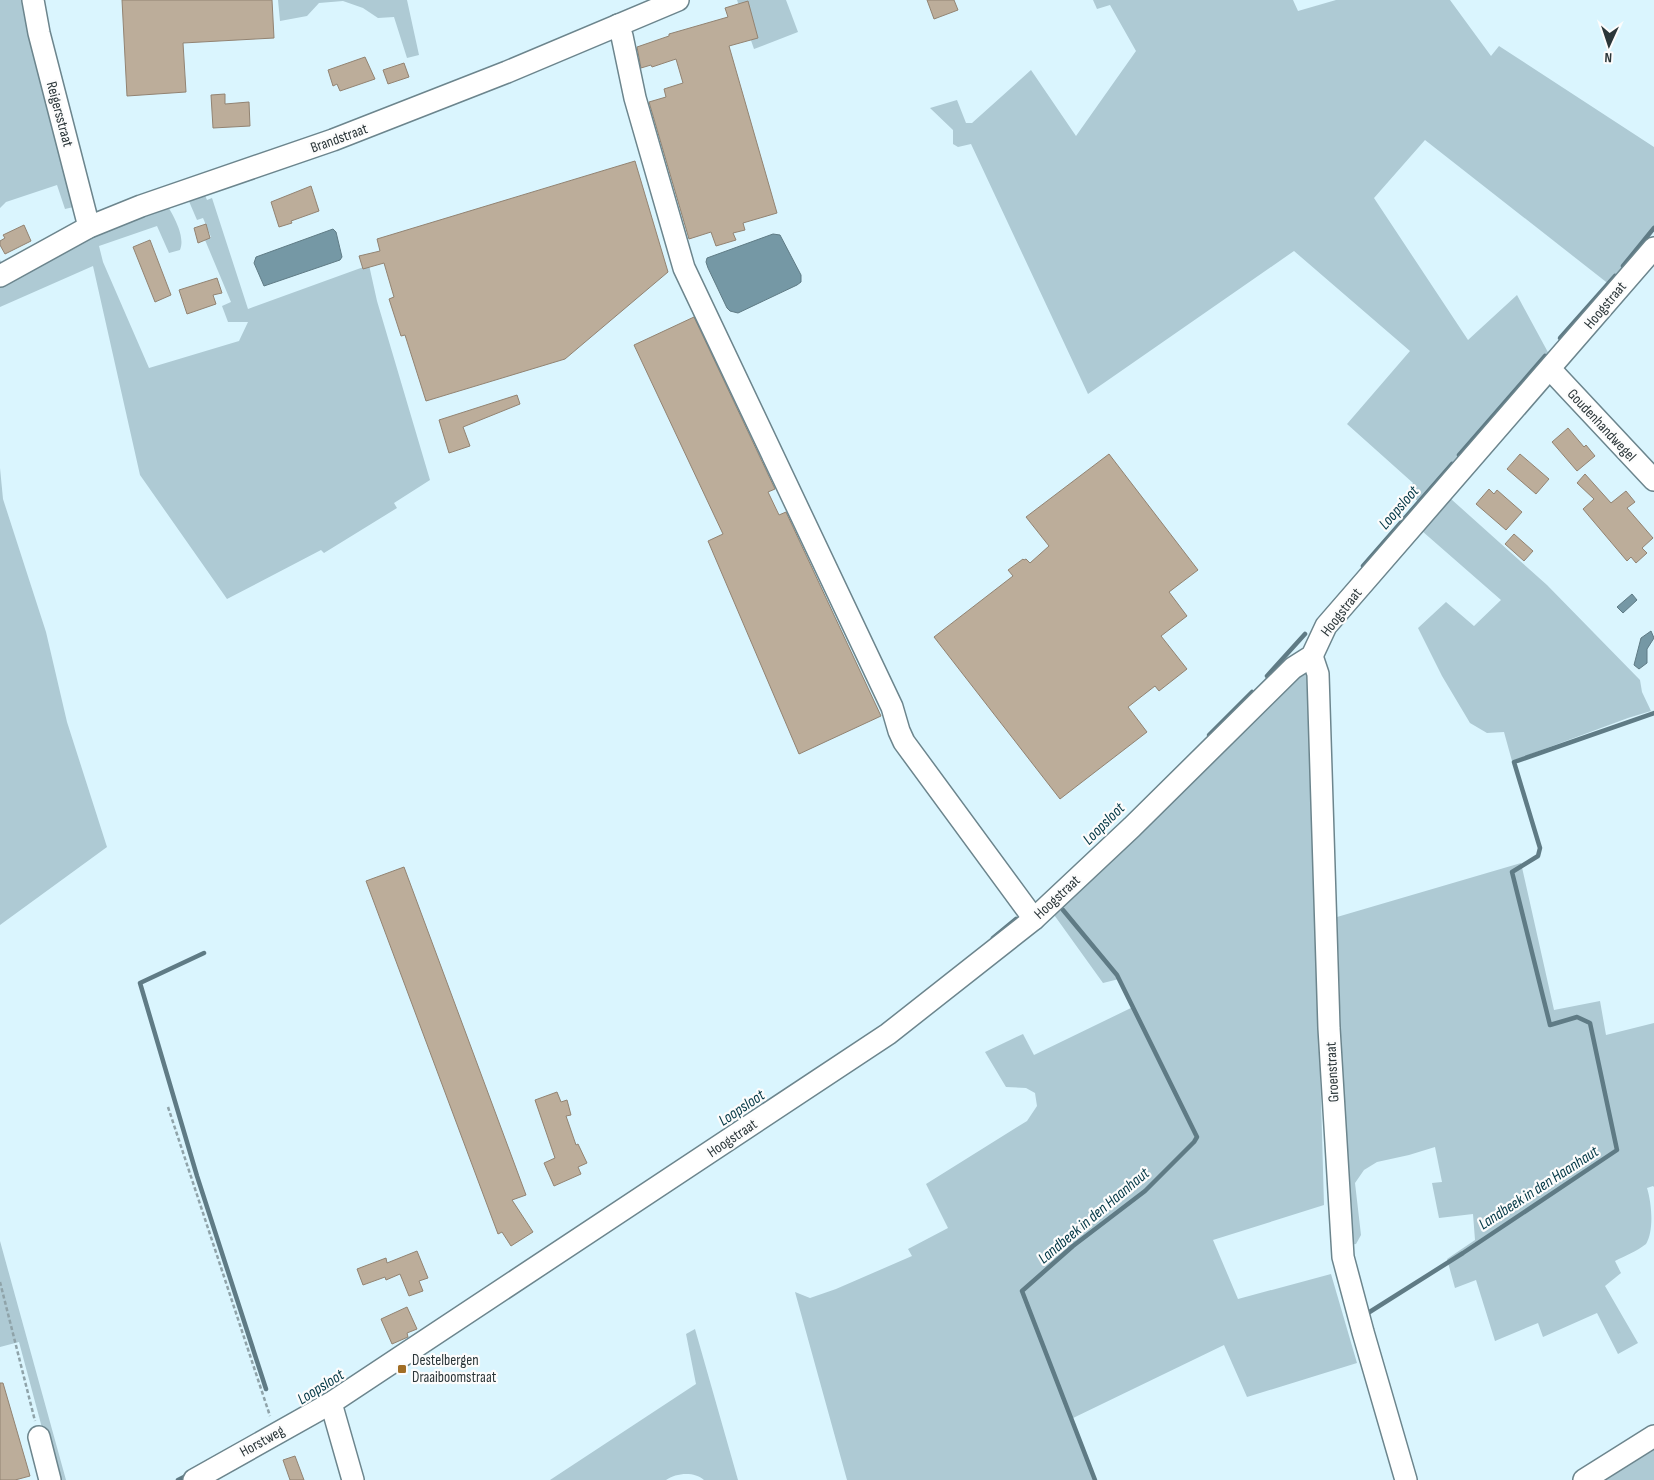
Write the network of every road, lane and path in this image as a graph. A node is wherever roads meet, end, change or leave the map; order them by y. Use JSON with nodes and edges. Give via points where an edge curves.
{"nodes":[{"id":1,"x":33,"y":0,"type":"edge"},
{"id":2,"x":678,"y":0,"type":"edge"},
{"id":3,"x":618,"y":25,"type":"junction"},
{"id":4,"x":89,"y":227,"type":"junction"},
{"id":5,"x":1654,"y":248,"type":"edge"},
{"id":6,"x":0,"y":276,"type":"edge"},
{"id":7,"x":1550,"y":369,"type":"junction"},
{"id":8,"x":1654,"y":480,"type":"edge"},
{"id":9,"x":1312,"y":656,"type":"junction"},
{"id":10,"x":1034,"y":919,"type":"junction"},
{"id":11,"x":168,"y":1107,"type":"dead end"},
{"id":12,"x":0,"y":1282,"type":"edge"},
{"id":13,"x":331,"y":1403,"type":"junction"},
{"id":14,"x":276,"y":1434,"type":"junction"},
{"id":15,"x":1654,"y":1436,"type":"edge"},
{"id":16,"x":39,"y":1437,"type":"joint"},
{"id":17,"x":50,"y":1480,"type":"edge"},
{"id":18,"x":194,"y":1480,"type":"edge"},
{"id":19,"x":353,"y":1480,"type":"edge"},
{"id":20,"x":1406,"y":1480,"type":"edge"},
{"id":21,"x":1584,"y":1480,"type":"edge"}],
"edges":[{"from":1,"to":4,"type":"street","name":"Reigersstraat"},
{"from":2,"to":3,"type":"street","name":"Brandstraat"},
{"from":3,"to":4,"type":"street","name":"Brandstraat","via":[[333,140]]},
{"from":3,"to":10,"type":"street","via":[[635,98],[684,268],[892,707],[899,732]]},
{"from":4,"to":6,"type":"street","name":"Brandstraat"},
{"from":5,"to":7,"type":"street","name":"Hoogstraat"},
{"from":7,"to":8,"type":"street","name":"Goudenhandwegel"},
{"from":7,"to":9,"type":"street","name":"Hoogstraat","via":[[1326,626]]},
{"from":9,"to":10,"type":"street","name":"Hoogstraat","via":[[1293,668]]},
{"from":9,"to":20,"type":"street","name":"Groenstraat","via":[[1318,674],[1330,1028],[1343,1257]]},
{"from":10,"to":13,"type":"street","name":"Hoogstraat","via":[[888,1034]]},
{"from":11,"to":14,"type":"path"},
{"from":12,"to":16,"type":"path"},
{"from":13,"to":14,"type":"street","name":"Horstweg"},
{"from":13,"to":19,"type":"street"},
{"from":14,"to":18,"type":"street","name":"Horstweg"},
{"from":15,"to":21,"type":"street"},
{"from":16,"to":17,"type":"street"}]}
